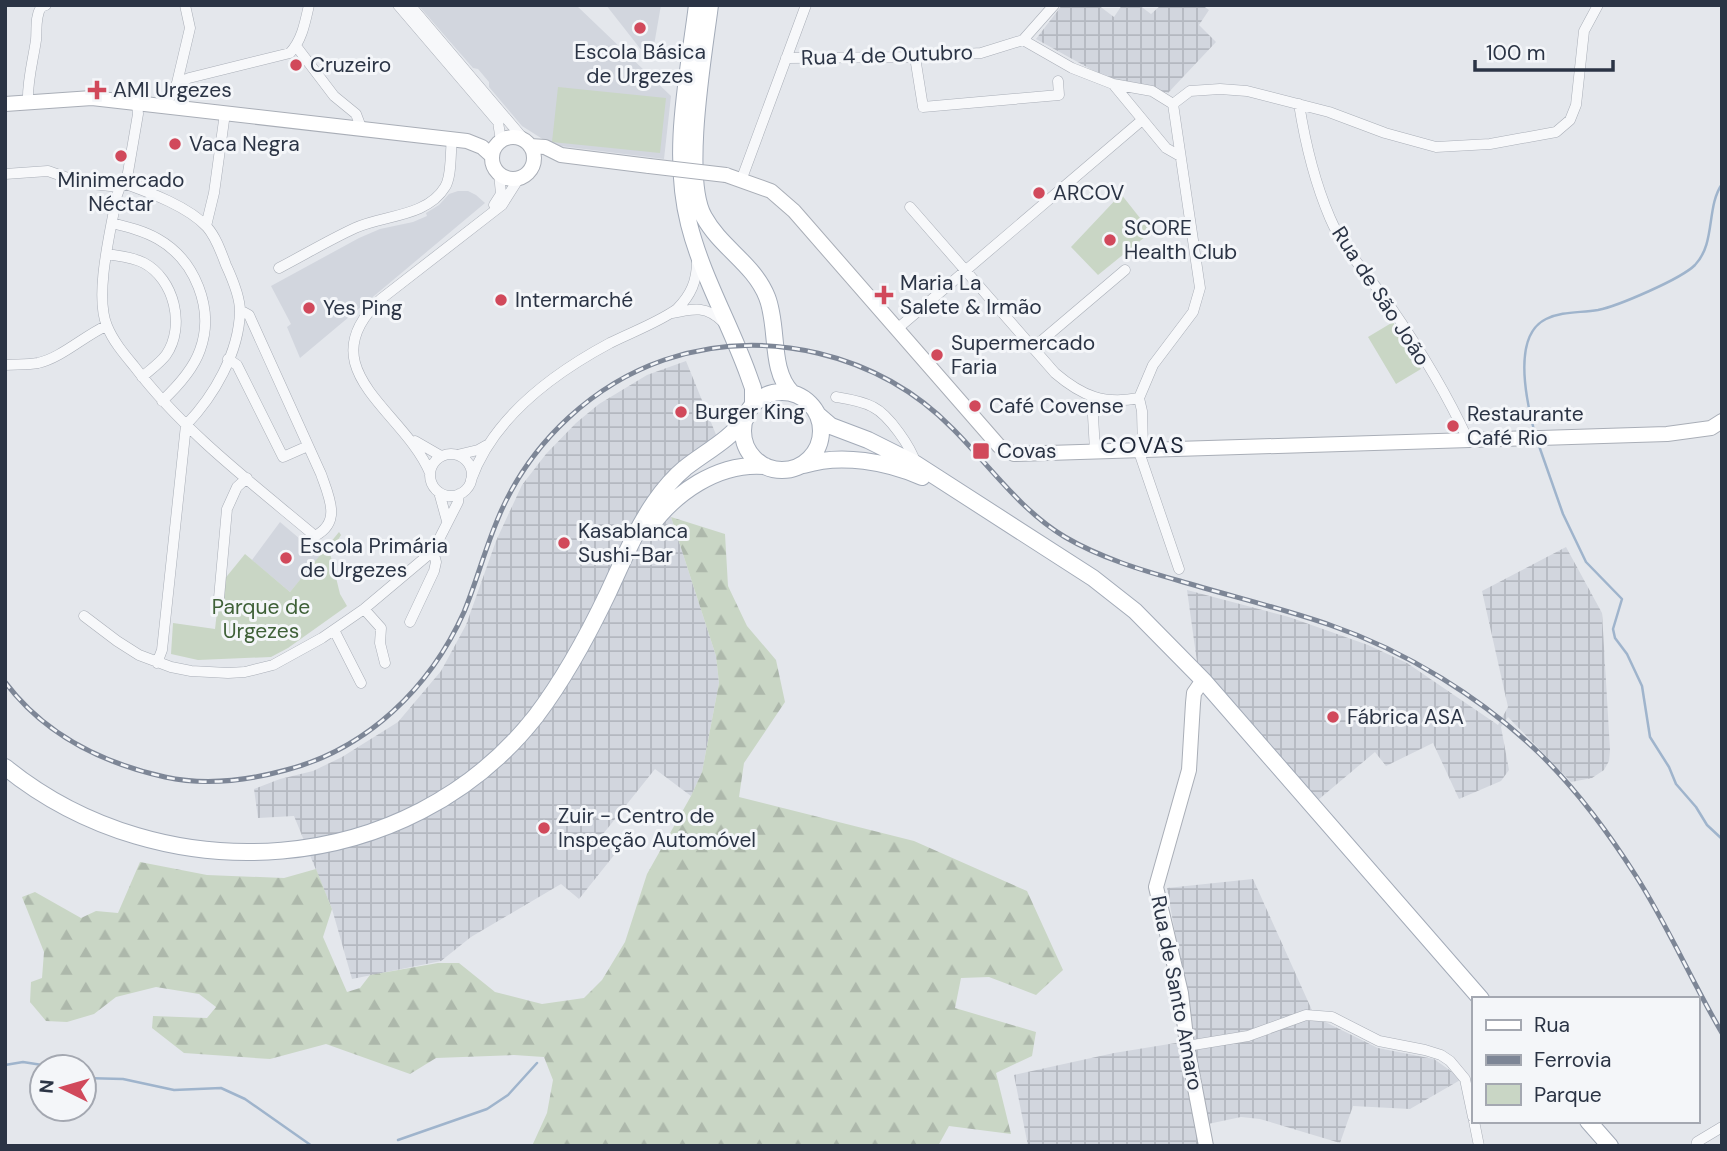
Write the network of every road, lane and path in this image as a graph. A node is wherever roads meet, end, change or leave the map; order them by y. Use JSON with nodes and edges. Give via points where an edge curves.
{"nodes":[{"id":1,"x":46,"y":5,"type":"edge"},
{"id":2,"x":185,"y":5,"type":"edge"},
{"id":3,"x":309,"y":5,"type":"edge"},
{"id":4,"x":398,"y":5,"type":"edge"},
{"id":5,"x":410,"y":5,"type":"edge"},
{"id":6,"x":696,"y":5,"type":"edge"},
{"id":7,"x":710,"y":5,"type":"edge"},
{"id":8,"x":806,"y":5,"type":"edge"},
{"id":9,"x":1054,"y":5,"type":"edge"},
{"id":10,"x":1598,"y":5,"type":"edge"},
{"id":11,"x":1023,"y":40,"type":"junction"},
{"id":12,"x":296,"y":46,"type":"junction"},
{"id":13,"x":915,"y":57,"type":"junction"},
{"id":14,"x":786,"y":58,"type":"junction"},
{"id":15,"x":1058,"y":81,"type":"dead end"},
{"id":16,"x":177,"y":83,"type":"junction"},
{"id":17,"x":1113,"y":84,"type":"junction"},
{"id":18,"x":28,"y":102,"type":"junction"},
{"id":19,"x":137,"y":103,"type":"junction"},
{"id":20,"x":5,"y":104,"type":"edge"},
{"id":21,"x":1173,"y":104,"type":"junction"},
{"id":22,"x":1299,"y":104,"type":"junction"},
{"id":23,"x":165,"y":106,"type":"junction"},
{"id":24,"x":225,"y":113,"type":"junction"},
{"id":25,"x":1141,"y":121,"type":"junction"},
{"id":26,"x":362,"y":130,"type":"junction"},
{"id":27,"x":452,"y":140,"type":"junction"},
{"id":28,"x":529,"y":144,"type":"junction"},
{"id":29,"x":497,"y":147,"type":"junction"},
{"id":30,"x":561,"y":155,"type":"junction"},
{"id":31,"x":1180,"y":156,"type":"junction"},
{"id":32,"x":533,"y":163,"type":"junction"},
{"id":33,"x":499,"y":173,"type":"junction"},
{"id":34,"x":5,"y":174,"type":"edge"},
{"id":35,"x":519,"y":178,"type":"junction"},
{"id":36,"x":742,"y":178,"type":"junction"},
{"id":37,"x":123,"y":186,"type":"junction"},
{"id":38,"x":911,"y":206,"type":"dead end"},
{"id":39,"x":482,"y":218,"type":"junction"},
{"id":40,"x":112,"y":223,"type":"junction"},
{"id":41,"x":206,"y":226,"type":"junction"},
{"id":42,"x":695,"y":245,"type":"junction"},
{"id":43,"x":107,"y":254,"type":"junction"},
{"id":44,"x":279,"y":268,"type":"dead end"},
{"id":45,"x":966,"y":270,"type":"junction"},
{"id":46,"x":1125,"y":270,"type":"dead end"},
{"id":47,"x":240,"y":310,"type":"junction"},
{"id":48,"x":670,"y":314,"type":"junction"},
{"id":49,"x":106,"y":326,"type":"junction"},
{"id":50,"x":728,"y":327,"type":"junction"},
{"id":51,"x":897,"y":329,"type":"junction"},
{"id":52,"x":1033,"y":348,"type":"junction"},
{"id":53,"x":228,"y":359,"type":"junction"},
{"id":54,"x":5,"y":365,"type":"edge"},
{"id":55,"x":142,"y":377,"type":"junction"},
{"id":56,"x":792,"y":393,"type":"junction"},
{"id":57,"x":836,"y":397,"type":"dead end"},
{"id":58,"x":1092,"y":398,"type":"junction"},
{"id":59,"x":1139,"y":398,"type":"junction"},
{"id":60,"x":162,"y":401,"type":"junction"},
{"id":61,"x":749,"y":411,"type":"junction"},
{"id":62,"x":817,"y":414,"type":"junction"},
{"id":63,"x":1722,"y":421,"type":"edge"},
{"id":64,"x":186,"y":425,"type":"junction"},
{"id":65,"x":409,"y":437,"type":"junction"},
{"id":66,"x":1468,"y":440,"type":"junction"},
{"id":67,"x":488,"y":444,"type":"junction"},
{"id":68,"x":308,"y":446,"type":"junction"},
{"id":69,"x":1140,"y":449,"type":"junction"},
{"id":70,"x":1095,"y":451,"type":"junction"},
{"id":71,"x":457,"y":455,"type":"junction"},
{"id":72,"x":441,"y":456,"type":"junction"},
{"id":73,"x":916,"y":464,"type":"junction"},
{"id":74,"x":765,"y":466,"type":"junction"},
{"id":75,"x":798,"y":467,"type":"junction"},
{"id":76,"x":430,"y":473,"type":"junction"},
{"id":77,"x":247,"y":478,"type":"junction"},
{"id":78,"x":471,"y":480,"type":"junction"},
{"id":79,"x":439,"y":492,"type":"junction"},
{"id":80,"x":458,"y":494,"type":"junction"},
{"id":81,"x":965,"y":496,"type":"junction"},
{"id":82,"x":447,"y":521,"type":"junction"},
{"id":83,"x":433,"y":551,"type":"junction"},
{"id":84,"x":1179,"y":569,"type":"dead end"},
{"id":85,"x":612,"y":585,"type":"junction"},
{"id":86,"x":219,"y":598,"type":"dead end"},
{"id":87,"x":364,"y":609,"type":"junction"},
{"id":88,"x":84,"y":616,"type":"dead end"},
{"id":89,"x":410,"y":622,"type":"dead end"},
{"id":90,"x":334,"y":630,"type":"junction"},
{"id":91,"x":157,"y":663,"type":"junction"},
{"id":92,"x":385,"y":663,"type":"dead end"},
{"id":93,"x":1203,"y":680,"type":"junction"},
{"id":94,"x":360,"y":683,"type":"dead end"},
{"id":95,"x":5,"y":767,"type":"edge"},
{"id":96,"x":1479,"y":997,"type":"edge"},
{"id":97,"x":1187,"y":1046,"type":"junction"},
{"id":98,"x":1470,"y":1085,"type":"edge"},
{"id":99,"x":1475,"y":1123,"type":"edge"},
{"id":100,"x":1590,"y":1123,"type":"edge"},
{"id":101,"x":1722,"y":1127,"type":"edge"},
{"id":102,"x":1206,"y":1146,"type":"edge"},
{"id":103,"x":1479,"y":1146,"type":"edge"},
{"id":104,"x":1610,"y":1146,"type":"edge"},
{"id":105,"x":1696,"y":1146,"type":"edge"}],
"edges":[{"from":1,"to":18,"type":"street","via":[[37,13]]},
{"from":2,"to":16,"type":"street","via":[[190,28]]},
{"from":3,"to":12,"type":"street"},
{"from":4,"to":29,"type":"street","via":[[498,122]]},
{"from":5,"to":28,"type":"street"},
{"from":6,"to":42,"type":"main road","via":[[681,155],[685,204]]},
{"from":7,"to":56,"type":"main road","via":[[695,142],[698,199],[710,227],[747,265],[767,297],[778,367]]},
{"from":8,"to":14,"type":"street"},
{"from":9,"to":11,"type":"street"},
{"from":10,"to":22,"type":"street","via":[[1584,31],[1576,105],[1570,120],[1556,132],[1490,145],[1436,146]]},
{"from":11,"to":13,"type":"street","name":"Rua 4 de Outubro","via":[[981,53]]},
{"from":11,"to":17,"type":"street","via":[[1072,68]]},
{"from":12,"to":16,"type":"street","via":[[274,58]]},
{"from":12,"to":26,"type":"street","via":[[334,96],[356,114]]},
{"from":13,"to":14,"type":"street","name":"Rua 4 de Outubro"},
{"from":13,"to":15,"type":"street","via":[[923,107],[1059,95]]},
{"from":14,"to":36,"type":"street"},
{"from":16,"to":23,"type":"street"},
{"from":17,"to":21,"type":"street","via":[[1152,91]]},
{"from":17,"to":25,"type":"street"},
{"from":18,"to":19,"type":"main road","via":[[92,98]]},
{"from":18,"to":20,"type":"main road"},
{"from":19,"to":23,"type":"main road"},
{"from":19,"to":37,"type":"street"},
{"from":21,"to":22,"type":"street","via":[[1191,91],[1220,89]]},
{"from":21,"to":31,"type":"street"},
{"from":22,"to":66,"type":"street","name":"Rua de São João","via":[[1330,218],[1390,306]]},
{"from":23,"to":24,"type":"main road"},
{"from":24,"to":26,"type":"main road"},
{"from":24,"to":41,"type":"street"},
{"from":25,"to":31,"type":"street"},
{"from":25,"to":45,"type":"street"},
{"from":26,"to":27,"type":"main road"},
{"from":27,"to":29,"type":"main road"},
{"from":27,"to":44,"type":"street","via":[[447,185],[435,200],[354,228]]},
{"from":28,"to":29,"type":"main road","via":[[515,137]]},
{"from":28,"to":30,"type":"main road"},
{"from":28,"to":32,"type":"main road"},
{"from":29,"to":33,"type":"main road","via":[[495,168]]},
{"from":30,"to":32,"type":"main road"},
{"from":30,"to":36,"type":"main road","bridge":true},
{"from":31,"to":59,"type":"street","via":[[1200,288],[1193,312],[1153,365]]},
{"from":32,"to":35,"type":"main road"},
{"from":33,"to":35,"type":"main road"},
{"from":33,"to":39,"type":"street","via":[[501,194]]},
{"from":34,"to":37,"type":"street","via":[[48,171],[82,183]]},
{"from":35,"to":39,"type":"street","via":[[502,205]]},
{"from":36,"to":51,"type":"main road","via":[[771,191],[794,211]]},
{"from":37,"to":40,"type":"street"},
{"from":37,"to":41,"type":"street","via":[[158,197]]},
{"from":38,"to":45,"type":"street"},
{"from":39,"to":65,"type":"street","via":[[381,299],[358,327],[356,369]]},
{"from":40,"to":43,"type":"street"},
{"from":40,"to":60,"type":"street","via":[[158,239],[177,254],[194,275],[204,306],[200,350],[188,373]]},
{"from":41,"to":47,"type":"street","via":[[218,243]]},
{"from":42,"to":48,"type":"street","via":[[694,286]]},
{"from":42,"to":50,"type":"main road"},
{"from":43,"to":49,"type":"street"},
{"from":43,"to":55,"type":"street","via":[[148,266],[165,283],[175,309],[168,353]]},
{"from":45,"to":51,"type":"street"},
{"from":45,"to":52,"type":"street"},
{"from":46,"to":52,"type":"street"},
{"from":47,"to":53,"type":"street"},
{"from":47,"to":68,"type":"street","via":[[249,315]]},
{"from":48,"to":50,"type":"street","via":[[705,309]]},
{"from":48,"to":67,"type":"street","via":[[609,344],[557,377],[522,406]]},
{"from":49,"to":54,"type":"street","via":[[40,363]]},
{"from":49,"to":55,"type":"street"},
{"from":50,"to":61,"type":"main road","via":[[752,388]]},
{"from":51,"to":70,"type":"main road","via":[[999,446],[1014,454]]},
{"from":52,"to":58,"type":"street","via":[[1055,373]]},
{"from":53,"to":64,"type":"street","via":[[202,408]]},
{"from":53,"to":68,"type":"street","via":[[237,365],[283,457]]},
{"from":55,"to":60,"type":"street"},
{"from":56,"to":61,"type":"main road","via":[[771,394]]},
{"from":56,"to":62,"type":"main road"},
{"from":57,"to":73,"type":"street","via":[[875,408],[912,452]]},
{"from":58,"to":59,"type":"street"},
{"from":58,"to":70,"type":"street"},
{"from":59,"to":69,"type":"street"},
{"from":60,"to":64,"type":"street"},
{"from":61,"to":74,"type":"main road","via":[[743,429],[749,451]]},
{"from":61,"to":85,"type":"main road","via":[[736,431],[683,470],[663,491],[640,526]]},
{"from":62,"to":73,"type":"main road","via":[[831,426]]},
{"from":62,"to":75,"type":"main road","via":[[820,439],[816,450]]},
{"from":63,"to":66,"type":"main road","via":[[1711,428],[1667,434]]},
{"from":64,"to":77,"type":"street"},
{"from":64,"to":91,"type":"street"},
{"from":65,"to":72,"type":"street"},
{"from":65,"to":76,"type":"street"},
{"from":66,"to":69,"type":"main road"},
{"from":67,"to":71,"type":"street"},
{"from":67,"to":78,"type":"street"},
{"from":68,"to":77,"type":"street","via":[[332,516],[326,530],[316,536]]},
{"from":69,"to":70,"type":"main road"},
{"from":69,"to":84,"type":"street"},
{"from":71,"to":72,"type":"street"},
{"from":71,"to":78,"type":"street","via":[[470,466]]},
{"from":72,"to":76,"type":"street"},
{"from":73,"to":81,"type":"main road"},
{"from":74,"to":75,"type":"main road","via":[[776,470]]},
{"from":74,"to":85,"type":"main road","via":[[714,474],[682,493],[657,517]]},
{"from":75,"to":81,"type":"main road","via":[[821,460],[873,463],[916,474]]},
{"from":76,"to":79,"type":"street"},
{"from":77,"to":86,"type":"street","via":[[227,509]]},
{"from":78,"to":80,"type":"street"},
{"from":79,"to":80,"type":"street"},
{"from":79,"to":82,"type":"street"},
{"from":80,"to":82,"type":"street"},
{"from":81,"to":93,"type":"main road","via":[[1112,593]]},
{"from":82,"to":83,"type":"street"},
{"from":83,"to":87,"type":"street"},
{"from":83,"to":89,"type":"street","via":[[434,571]]},
{"from":85,"to":95,"type":"main road","via":[[558,684],[506,750],[455,792],[370,832],[300,849],[260,853],[158,843],[75,812]]},
{"from":87,"to":90,"type":"street"},
{"from":87,"to":92,"type":"street","via":[[381,628]]},
{"from":88,"to":91,"type":"street"},
{"from":90,"to":91,"type":"street","via":[[274,665],[246,672],[191,671]]},
{"from":90,"to":94,"type":"street"},
{"from":93,"to":96,"type":"main road"},
{"from":93,"to":97,"type":"main road","name":"Rua de Santo Amaro","via":[[1192,703],[1189,770],[1156,887],[1181,993]]},
{"from":97,"to":98,"type":"street","via":[[1248,1036],[1306,1015],[1322,1015],[1379,1041],[1441,1055]]},
{"from":97,"to":102,"type":"main road","name":"Rua de Santo Amaro"},
{"from":99,"to":103,"type":"street"},
{"from":100,"to":104,"type":"main road"},
{"from":101,"to":105,"type":"street"}]}
